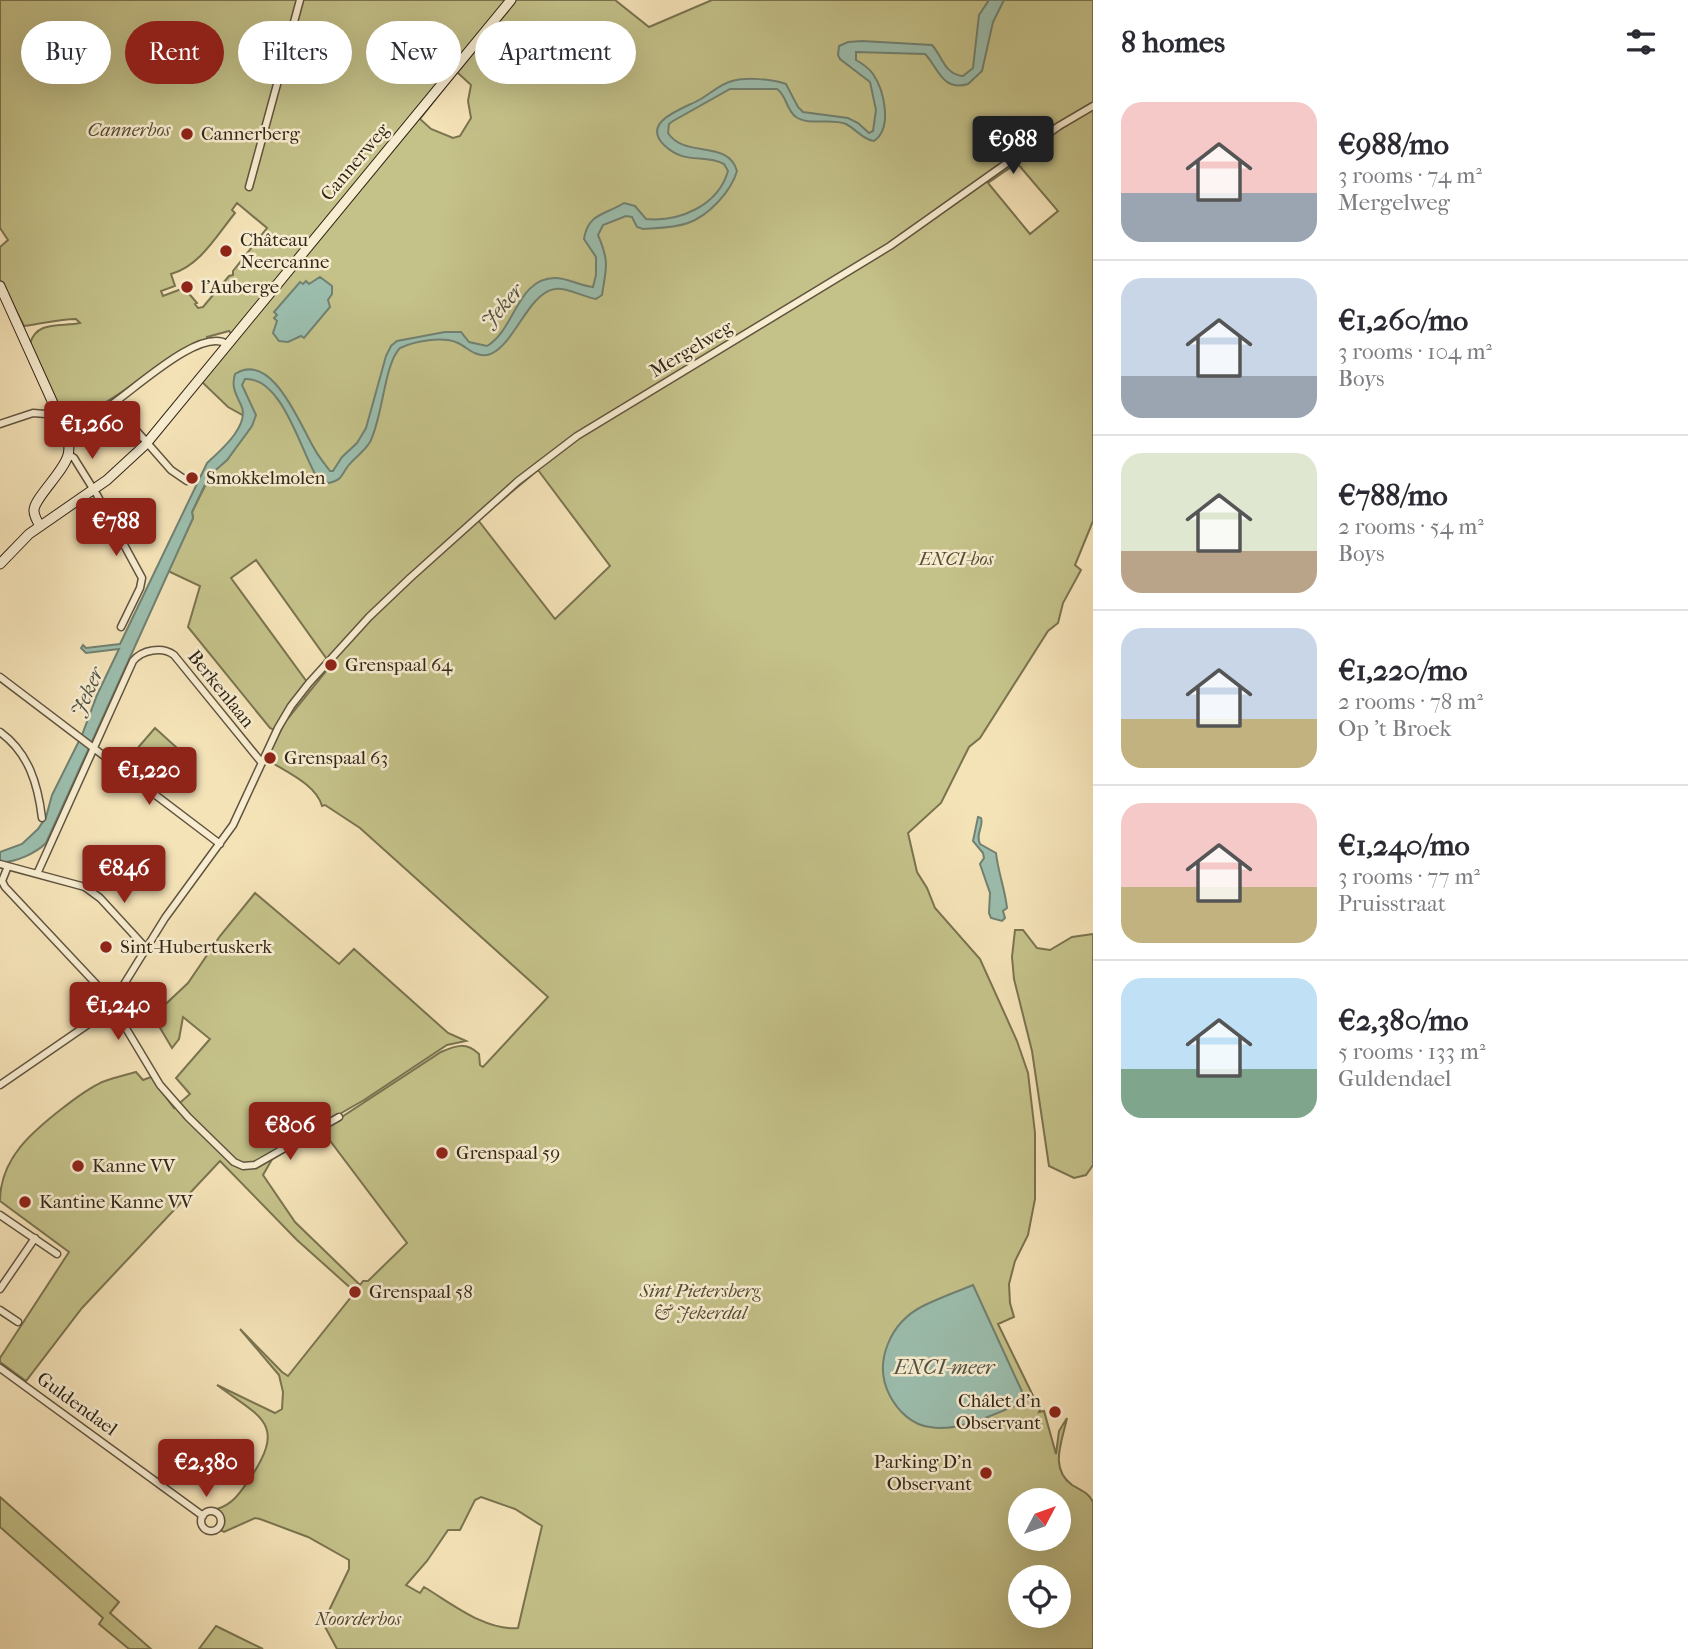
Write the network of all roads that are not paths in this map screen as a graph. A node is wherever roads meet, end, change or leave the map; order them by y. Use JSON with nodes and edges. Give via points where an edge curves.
{"nodes":[{"id":1,"x":300,"y":0,"type":"edge"},
{"id":2,"x":511,"y":0,"type":"edge"},
{"id":3,"x":1093,"y":106,"type":"edge"},
{"id":4,"x":249,"y":187,"type":"dead end"},
{"id":5,"x":0,"y":286,"type":"edge"},
{"id":6,"x":227,"y":344,"type":"junction"},
{"id":7,"x":113,"y":404,"type":"junction"},
{"id":8,"x":60,"y":419,"type":"junction"},
{"id":9,"x":0,"y":424,"type":"edge"},
{"id":10,"x":146,"y":444,"type":"junction"},
{"id":11,"x":68,"y":454,"type":"junction"},
{"id":12,"x":187,"y":481,"type":"dead end"},
{"id":13,"x":94,"y":490,"type":"junction"},
{"id":14,"x":40,"y":526,"type":"junction"},
{"id":15,"x":0,"y":564,"type":"edge"},
{"id":16,"x":121,"y":627,"type":"dead end"},
{"id":17,"x":0,"y":677,"type":"edge"},
{"id":18,"x":0,"y":732,"type":"edge"},
{"id":19,"x":92,"y":748,"type":"junction"},
{"id":20,"x":262,"y":763,"type":"junction"},
{"id":21,"x":42,"y":818,"type":"dead end"},
{"id":22,"x":220,"y":844,"type":"junction"},
{"id":23,"x":0,"y":864,"type":"edge"},
{"id":24,"x":8,"y":866,"type":"junction"},
{"id":25,"x":37,"y":874,"type":"junction"},
{"id":26,"x":1,"y":884,"type":"edge"},
{"id":27,"x":146,"y":948,"type":"junction"},
{"id":28,"x":111,"y":1004,"type":"junction"},
{"id":29,"x":0,"y":1085,"type":"edge"},
{"id":30,"x":339,"y":1117,"type":"dead end"},
{"id":31,"x":0,"y":1216,"type":"edge"},
{"id":32,"x":35,"y":1238,"type":"junction"},
{"id":33,"x":57,"y":1254,"type":"dead end"},
{"id":34,"x":0,"y":1289,"type":"edge"},
{"id":35,"x":0,"y":1310,"type":"edge"},
{"id":36,"x":18,"y":1322,"type":"dead end"},
{"id":37,"x":0,"y":1368,"type":"edge"},
{"id":38,"x":203,"y":1516,"type":"dead end"}],
"edges":[{"from":1,"to":4,"type":"street"},
{"from":2,"to":6,"type":"main road","name":"Cannerweg"},
{"from":3,"to":20,"type":"street","name":"Mergelweg","via":[[890,246],[547,457],[369,617],[291,706]]},
{"from":5,"to":8,"type":"main road"},
{"from":6,"to":7,"type":"street","via":[[213,341],[180,356]]},
{"from":6,"to":10,"type":"main road","name":"Cannerweg"},
{"from":7,"to":8,"type":"street","via":[[100,412]]},
{"from":7,"to":10,"type":"street"},
{"from":8,"to":9,"type":"street","via":[[33,413]]},
{"from":8,"to":11,"type":"main road"},
{"from":10,"to":12,"type":"street"},
{"from":10,"to":13,"type":"main road","name":"Cannerweg"},
{"from":11,"to":13,"type":"street"},
{"from":11,"to":14,"type":"main road","via":[[34,506]]},
{"from":13,"to":14,"type":"main road","name":"Cannerweg"},
{"from":13,"to":16,"type":"street","via":[[142,578]]},
{"from":14,"to":15,"type":"main road","name":"Cannerweg"},
{"from":17,"to":19,"type":"street"},
{"from":18,"to":21,"type":"street","via":[[26,760],[36,781]]},
{"from":19,"to":20,"type":"street","name":"Berkenlaan","via":[[133,661],[139,654],[162,650],[174,655]]},
{"from":19,"to":22,"type":"street"},
{"from":19,"to":25,"type":"street","name":"Berkenlaan"},
{"from":20,"to":22,"type":"street","name":"Mergelweg"},
{"from":22,"to":27,"type":"street","name":"Mergelweg"},
{"from":23,"to":24,"type":"street"},
{"from":24,"to":25,"type":"street"},
{"from":24,"to":26,"type":"street"},
{"from":25,"to":27,"type":"street","via":[[94,892]]},
{"from":26,"to":28,"type":"street"},
{"from":27,"to":28,"type":"street","name":"Mergelweg"},
{"from":28,"to":29,"type":"street","name":"Mergelweg"},
{"from":28,"to":30,"type":"street","via":[[160,1084],[234,1162],[250,1166],[264,1161]]},
{"from":31,"to":32,"type":"street"},
{"from":32,"to":33,"type":"street"},
{"from":32,"to":34,"type":"street"},
{"from":35,"to":36,"type":"street"},
{"from":37,"to":38,"type":"street","name":"Guldendael"}]}
